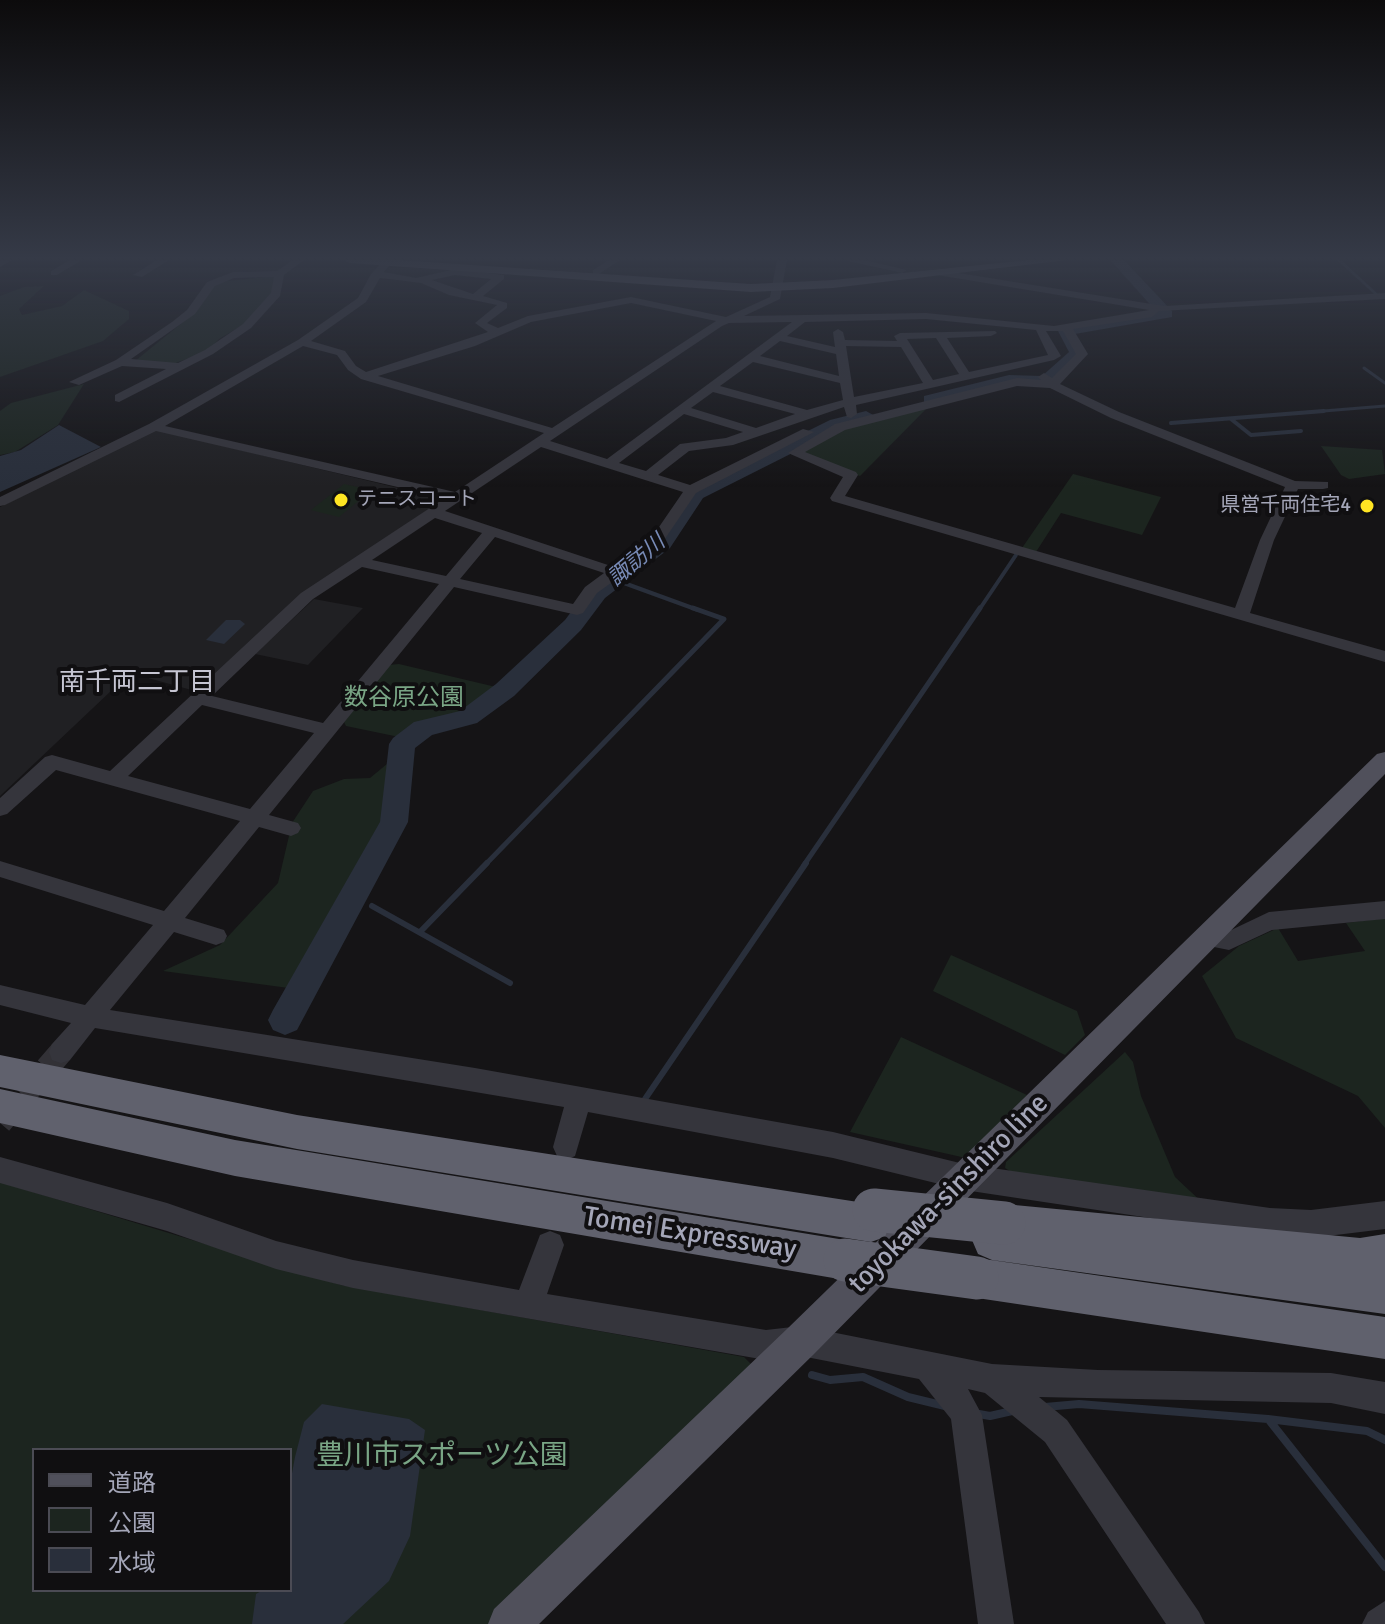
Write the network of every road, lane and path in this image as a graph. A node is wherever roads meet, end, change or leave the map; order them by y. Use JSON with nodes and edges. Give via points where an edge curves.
{"nodes":[{"id":1,"x":940,"y":335,"type":"edge"},
{"id":2,"x":157,"y":336,"type":"edge"},
{"id":3,"x":231,"y":336,"type":"edge"},
{"id":4,"x":311,"y":336,"type":"edge"},
{"id":5,"x":488,"y":336,"type":"edge"},
{"id":6,"x":702,"y":336,"type":"edge"},
{"id":7,"x":783,"y":336,"type":"edge"},
{"id":8,"x":839,"y":336,"type":"edge"},
{"id":9,"x":909,"y":336,"type":"edge"},
{"id":10,"x":1044,"y":336,"type":"edge"},
{"id":11,"x":1071,"y":336,"type":"edge"},
{"id":12,"x":780,"y":338,"type":"junction"},
{"id":13,"x":302,"y":342,"type":"junction"},
{"id":14,"x":905,"y":344,"type":"junction"},
{"id":15,"x":841,"y":347,"type":"junction"},
{"id":16,"x":753,"y":358,"type":"junction"},
{"id":17,"x":120,"y":362,"type":"junction"},
{"id":18,"x":179,"y":367,"type":"junction"},
{"id":19,"x":365,"y":376,"type":"junction"},
{"id":20,"x":966,"y":376,"type":"junction"},
{"id":21,"x":845,"y":381,"type":"junction"},
{"id":22,"x":75,"y":382,"type":"dead end"},
{"id":23,"x":930,"y":385,"type":"junction"},
{"id":24,"x":1052,"y":385,"type":"junction"},
{"id":25,"x":713,"y":388,"type":"junction"},
{"id":26,"x":119,"y":398,"type":"dead end"},
{"id":27,"x":684,"y":410,"type":"junction"},
{"id":28,"x":808,"y":414,"type":"junction"},
{"id":29,"x":851,"y":414,"type":"junction"},
{"id":30,"x":154,"y":427,"type":"junction"},
{"id":31,"x":556,"y":433,"type":"junction"},
{"id":32,"x":759,"y":433,"type":"junction"},
{"id":33,"x":542,"y":443,"type":"junction"},
{"id":34,"x":609,"y":464,"type":"junction"},
{"id":35,"x":648,"y":476,"type":"junction"},
{"id":36,"x":1293,"y":485,"type":"junction"},
{"id":37,"x":1323,"y":485,"type":"dead end"},
{"id":38,"x":691,"y":490,"type":"junction"},
{"id":39,"x":458,"y":497,"type":"junction"},
{"id":40,"x":0,"y":502,"type":"edge"},
{"id":41,"x":436,"y":513,"type":"junction"},
{"id":42,"x":492,"y":531,"type":"junction"},
{"id":43,"x":361,"y":562,"type":"junction"},
{"id":44,"x":615,"y":572,"type":"junction"},
{"id":45,"x":449,"y":583,"type":"junction"},
{"id":46,"x":1241,"y":615,"type":"junction"},
{"id":47,"x":1385,"y":657,"type":"edge"},
{"id":48,"x":197,"y":698,"type":"junction"},
{"id":49,"x":327,"y":730,"type":"junction"},
{"id":50,"x":1385,"y":760,"type":"edge"},
{"id":51,"x":113,"y":779,"type":"junction"},
{"id":52,"x":0,"y":809,"type":"edge"},
{"id":53,"x":253,"y":818,"type":"junction"},
{"id":54,"x":291,"y":828,"type":"dead end"},
{"id":55,"x":0,"y":869,"type":"edge"},
{"id":56,"x":1385,"y":910,"type":"edge"},
{"id":57,"x":169,"y":922,"type":"junction"},
{"id":58,"x":216,"y":936,"type":"dead end"},
{"id":59,"x":1207,"y":938,"type":"junction"},
{"id":60,"x":0,"y":995,"type":"edge"},
{"id":61,"x":90,"y":1017,"type":"junction"},
{"id":62,"x":61,"y":1052,"type":"tunnel mouth"},
{"id":63,"x":0,"y":1071,"type":"edge"},
{"id":64,"x":579,"y":1099,"type":"junction"},
{"id":65,"x":0,"y":1106,"type":"edge"},
{"id":66,"x":566,"y":1147,"type":"dead end"},
{"id":67,"x":0,"y":1170,"type":"edge"},
{"id":68,"x":964,"y":1177,"type":"junction"},
{"id":69,"x":1385,"y":1215,"type":"edge"},
{"id":70,"x":998,"y":1232,"type":"junction"},
{"id":71,"x":550,"y":1245,"type":"dead end"},
{"id":72,"x":1385,"y":1254,"type":"edge"},
{"id":73,"x":1385,"y":1294,"type":"edge"},
{"id":74,"x":528,"y":1306,"type":"junction"},
{"id":75,"x":1385,"y":1338,"type":"edge"},
{"id":76,"x":801,"y":1341,"type":"junction"},
{"id":77,"x":930,"y":1369,"type":"junction"},
{"id":78,"x":992,"y":1379,"type":"junction"},
{"id":79,"x":1385,"y":1398,"type":"edge"},
{"id":80,"x":1385,"y":1619,"type":"edge"},
{"id":81,"x":509,"y":1624,"type":"edge"},
{"id":82,"x":996,"y":1624,"type":"edge"},
{"id":83,"x":1187,"y":1624,"type":"edge"},
{"id":84,"x":1380,"y":1624,"type":"edge"}],
"edges":[{"from":1,"to":20,"type":"street"},
{"from":2,"to":17,"type":"street"},
{"from":3,"to":18,"type":"street"},
{"from":4,"to":13,"type":"street"},
{"from":5,"to":19,"type":"street"},
{"from":6,"to":31,"type":"street"},
{"from":7,"to":12,"type":"street"},
{"from":8,"to":15,"type":"street"},
{"from":9,"to":14,"type":"street","via":[[900,336]]},
{"from":10,"to":20,"type":"street","via":[[1055,356]]},
{"from":11,"to":24,"type":"street","via":[[1082,354]]},
{"from":12,"to":15,"type":"street"},
{"from":12,"to":16,"type":"street"},
{"from":13,"to":19,"type":"street","via":[[341,353]]},
{"from":13,"to":30,"type":"street"},
{"from":14,"to":15,"type":"street"},
{"from":14,"to":23,"type":"street"},
{"from":15,"to":21,"type":"street"},
{"from":16,"to":21,"type":"street"},
{"from":16,"to":25,"type":"street"},
{"from":17,"to":18,"type":"street"},
{"from":17,"to":22,"type":"street"},
{"from":18,"to":26,"type":"street"},
{"from":19,"to":31,"type":"street"},
{"from":20,"to":23,"type":"street"},
{"from":21,"to":29,"type":"street"},
{"from":23,"to":29,"type":"street"},
{"from":24,"to":29,"type":"street","via":[[1012,383]]},
{"from":24,"to":36,"type":"street"},
{"from":25,"to":27,"type":"street"},
{"from":25,"to":28,"type":"street"},
{"from":27,"to":32,"type":"street"},
{"from":27,"to":34,"type":"street"},
{"from":28,"to":29,"type":"street"},
{"from":28,"to":32,"type":"street"},
{"from":29,"to":38,"type":"street"},
{"from":29,"to":46,"type":"street","via":[[795,453],[851,475],[837,498]]},
{"from":30,"to":39,"type":"street"},
{"from":30,"to":40,"type":"street"},
{"from":31,"to":33,"type":"street"},
{"from":32,"to":35,"type":"street","via":[[685,447]]},
{"from":33,"to":34,"type":"street"},
{"from":33,"to":39,"type":"street"},
{"from":34,"to":35,"type":"street"},
{"from":35,"to":38,"type":"street"},
{"from":36,"to":37,"type":"street"},
{"from":36,"to":46,"type":"street"},
{"from":38,"to":44,"type":"street","via":[[653,546]]},
{"from":39,"to":41,"type":"street"},
{"from":41,"to":42,"type":"street"},
{"from":41,"to":43,"type":"street"},
{"from":42,"to":44,"type":"street"},
{"from":42,"to":45,"type":"street"},
{"from":43,"to":45,"type":"street"},
{"from":43,"to":48,"type":"street","via":[[307,596]]},
{"from":44,"to":45,"type":"street","via":[[591,590],[577,610]]},
{"from":45,"to":49,"type":"street"},
{"from":46,"to":47,"type":"street"},
{"from":48,"to":49,"type":"street"},
{"from":48,"to":51,"type":"street"},
{"from":49,"to":53,"type":"street"},
{"from":50,"to":59,"type":"main road","name":"toyokawa-sinshiro line"},
{"from":51,"to":52,"type":"street","via":[[52,762]]},
{"from":51,"to":53,"type":"street"},
{"from":53,"to":54,"type":"street"},
{"from":53,"to":57,"type":"street"},
{"from":55,"to":57,"type":"street"},
{"from":56,"to":59,"type":"street","via":[[1269,921],[1224,942]]},
{"from":57,"to":58,"type":"street"},
{"from":57,"to":61,"type":"street"},
{"from":59,"to":68,"type":"main road","name":"toyokawa-sinshiro line"},
{"from":60,"to":61,"type":"street"},
{"from":61,"to":62,"type":"street"},
{"from":61,"to":64,"type":"street"},
{"from":63,"to":70,"type":"highway","name":"Tomei Expressway","via":[[297,1132],[700,1196]]},
{"from":64,"to":66,"type":"street"},
{"from":64,"to":68,"type":"street","via":[[833,1145]]},
{"from":65,"to":75,"type":"highway","name":"Tomei Expressway","bridge":true,"via":[[235,1158],[845,1260]]},
{"from":67,"to":74,"type":"street","via":[[167,1217],[276,1255]]},
{"from":68,"to":69,"type":"street","via":[[1270,1222],[1311,1224]]},
{"from":68,"to":76,"type":"main road","name":"toyokawa-sinshiro line"},
{"from":70,"to":72,"type":"highway","via":[[1360,1258]]},
{"from":70,"to":73,"type":"highway"},
{"from":71,"to":74,"type":"street"},
{"from":74,"to":76,"type":"street","via":[[766,1345]]},
{"from":76,"to":77,"type":"street"},
{"from":76,"to":81,"type":"main road","name":"toyokawa-sinshiro line"},
{"from":77,"to":78,"type":"street"},
{"from":77,"to":82,"type":"street","via":[[966,1415]]},
{"from":78,"to":79,"type":"street","via":[[1331,1388]]},
{"from":78,"to":83,"type":"street","via":[[1056,1431]]},
{"from":80,"to":84,"type":"street"}]}
